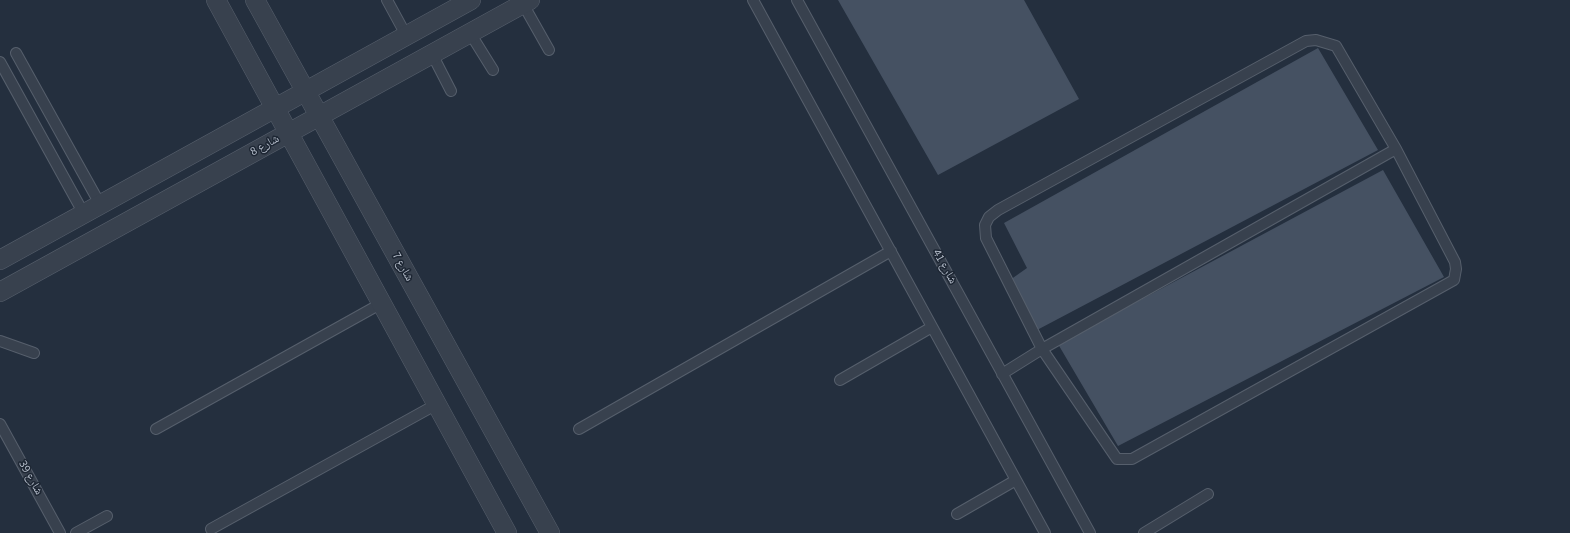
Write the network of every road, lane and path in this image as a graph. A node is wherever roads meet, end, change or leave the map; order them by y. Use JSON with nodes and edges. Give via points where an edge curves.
{"nodes":[{"id":1,"x":216,"y":0,"type":"edge"},
{"id":2,"x":256,"y":0,"type":"edge"},
{"id":3,"x":387,"y":0,"type":"edge"},
{"id":4,"x":471,"y":0,"type":"edge"},
{"id":5,"x":754,"y":0,"type":"edge"},
{"id":6,"x":797,"y":0,"type":"edge"},
{"id":7,"x":527,"y":2,"type":"edge"},
{"id":8,"x":470,"y":33,"type":"junction"},
{"id":9,"x":406,"y":35,"type":"junction"},
{"id":10,"x":549,"y":50,"type":"dead end"},
{"id":11,"x":16,"y":53,"type":"dead end"},
{"id":12,"x":432,"y":54,"type":"junction"},
{"id":13,"x":0,"y":62,"type":"edge"},
{"id":14,"x":493,"y":70,"type":"dead end"},
{"id":15,"x":306,"y":91,"type":"junction"},
{"id":16,"x":451,"y":91,"type":"dead end"},
{"id":17,"x":275,"y":108,"type":"junction"},
{"id":18,"x":319,"y":116,"type":"junction"},
{"id":19,"x":289,"y":133,"type":"junction"},
{"id":20,"x":1396,"y":149,"type":"junction"},
{"id":21,"x":92,"y":209,"type":"junction"},
{"id":22,"x":891,"y":251,"type":"junction"},
{"id":23,"x":0,"y":260,"type":"edge"},
{"id":24,"x":0,"y":292,"type":"edge"},
{"id":25,"x":382,"y":303,"type":"junction"},
{"id":26,"x":932,"y":327,"type":"junction"},
{"id":27,"x":0,"y":341,"type":"edge"},
{"id":28,"x":1042,"y":348,"type":"junction"},
{"id":29,"x":34,"y":353,"type":"dead end"},
{"id":30,"x":1002,"y":374,"type":"junction"},
{"id":31,"x":840,"y":380,"type":"dead end"},
{"id":32,"x":436,"y":404,"type":"junction"},
{"id":33,"x":0,"y":424,"type":"edge"},
{"id":34,"x":156,"y":429,"type":"dead end"},
{"id":35,"x":579,"y":429,"type":"dead end"},
{"id":36,"x":1016,"y":480,"type":"junction"},
{"id":37,"x":1208,"y":494,"type":"dead end"},
{"id":38,"x":958,"y":514,"type":"dead end"},
{"id":39,"x":107,"y":516,"type":"dead end"},
{"id":40,"x":211,"y":529,"type":"dead end"},
{"id":41,"x":60,"y":533,"type":"edge"},
{"id":42,"x":76,"y":533,"type":"edge"},
{"id":43,"x":507,"y":533,"type":"edge"},
{"id":44,"x":550,"y":533,"type":"edge"},
{"id":45,"x":1045,"y":533,"type":"edge"},
{"id":46,"x":1090,"y":533,"type":"edge"},
{"id":47,"x":1144,"y":533,"type":"edge"}],
"edges":[{"from":1,"to":17,"type":"street"},
{"from":2,"to":15,"type":"street","name":"شارع 7"},
{"from":3,"to":9,"type":"lane"},
{"from":4,"to":9,"type":"street"},
{"from":5,"to":22,"type":"lane"},
{"from":6,"to":30,"type":"lane","name":"شارع 41"},
{"from":7,"to":8,"type":"street","name":"شارع 8"},
{"from":7,"to":10,"type":"lane"},
{"from":8,"to":12,"type":"street","name":"شارع 8"},
{"from":8,"to":14,"type":"lane"},
{"from":9,"to":15,"type":"street"},
{"from":11,"to":21,"type":"lane"},
{"from":12,"to":16,"type":"lane"},
{"from":12,"to":18,"type":"street","name":"شارع 8"},
{"from":13,"to":21,"type":"lane"},
{"from":15,"to":17,"type":"street"},
{"from":15,"to":18,"type":"street","name":"شارع 7"},
{"from":17,"to":19,"type":"street"},
{"from":17,"to":21,"type":"street"},
{"from":18,"to":19,"type":"street","name":"شارع 8"},
{"from":18,"to":44,"type":"street","name":"شارع 7"},
{"from":19,"to":24,"type":"street","name":"شارع 8"},
{"from":19,"to":25,"type":"street"},
{"from":20,"to":28,"type":"lane"},
{"from":20,"to":28,"type":"lane","via":[[1336,46],[1316,40],[1306,41],[998,210],[989,217],[985,225],[986,238]]},
{"from":20,"to":28,"type":"lane","via":[[1454,262],[1454,280],[1446,286],[1132,459],[1117,459]]},
{"from":21,"to":23,"type":"street"},
{"from":22,"to":26,"type":"lane"},
{"from":22,"to":35,"type":"lane"},
{"from":25,"to":32,"type":"street"},
{"from":25,"to":34,"type":"lane"},
{"from":26,"to":31,"type":"lane"},
{"from":26,"to":36,"type":"lane"},
{"from":27,"to":29,"type":"lane"},
{"from":28,"to":30,"type":"lane"},
{"from":30,"to":46,"type":"lane","name":"شارع 41"},
{"from":32,"to":40,"type":"lane"},
{"from":32,"to":43,"type":"street"},
{"from":33,"to":41,"type":"lane","name":"شارع 39"},
{"from":36,"to":38,"type":"lane"},
{"from":36,"to":45,"type":"lane"},
{"from":37,"to":47,"type":"lane"},
{"from":39,"to":42,"type":"lane"}]}
